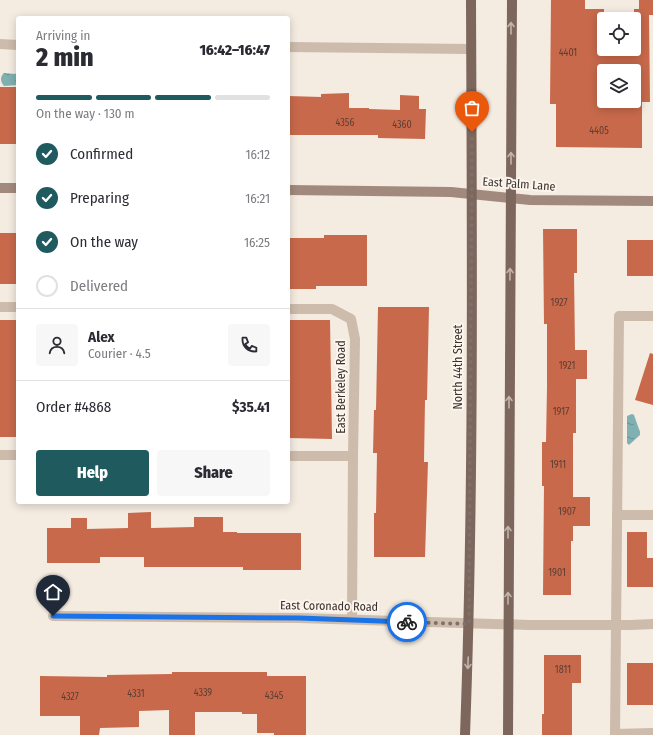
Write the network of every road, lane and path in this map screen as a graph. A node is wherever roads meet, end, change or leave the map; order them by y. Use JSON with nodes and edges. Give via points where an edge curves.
{"nodes":[{"id":1,"x":471,"y":0,"type":"edge"},
{"id":2,"x":512,"y":0,"type":"edge"},
{"id":3,"x":0,"y":44,"type":"edge"},
{"id":4,"x":16,"y":45,"type":"edge"},
{"id":5,"x":290,"y":47,"type":"edge"},
{"id":6,"x":471,"y":48,"type":"junction"},
{"id":7,"x":0,"y":188,"type":"edge"},
{"id":8,"x":16,"y":188,"type":"edge"},
{"id":9,"x":290,"y":190,"type":"edge"},
{"id":10,"x":472,"y":194,"type":"junction"},
{"id":11,"x":511,"y":197,"type":"junction"},
{"id":12,"x":653,"y":201,"type":"edge"},
{"id":13,"x":0,"y":307,"type":"edge"},
{"id":14,"x":16,"y":307,"type":"edge"},
{"id":15,"x":290,"y":309,"type":"edge"},
{"id":16,"x":653,"y":316,"type":"edge"},
{"id":17,"x":0,"y":455,"type":"edge"},
{"id":18,"x":16,"y":455,"type":"edge"},
{"id":19,"x":290,"y":456,"type":"edge"},
{"id":20,"x":353,"y":456,"type":"junction"},
{"id":21,"x":617,"y":515,"type":"junction"},
{"id":22,"x":653,"y":515,"type":"edge"},
{"id":23,"x":53,"y":616,"type":"dead end"},
{"id":24,"x":352,"y":620,"type":"junction"},
{"id":25,"x":469,"y":624,"type":"junction"},
{"id":26,"x":508,"y":624,"type":"junction"},
{"id":27,"x":653,"y":624,"type":"edge"},
{"id":28,"x":616,"y":625,"type":"junction"},
{"id":29,"x":653,"y":733,"type":"edge"},
{"id":30,"x":465,"y":735,"type":"edge"},
{"id":31,"x":508,"y":735,"type":"edge"}],
"edges":[{"from":1,"to":6,"type":"main road","name":"North 44th Street"},
{"from":11,"to":2,"type":"main road","one_way":true},
{"from":3,"to":4,"type":"street"},
{"from":5,"to":6,"type":"street"},
{"from":6,"to":10,"type":"main road","name":"North 44th Street"},
{"from":7,"to":8,"type":"street"},
{"from":9,"to":10,"type":"street","name":"East Palm Lane"},
{"from":10,"to":11,"type":"street","name":"East Palm Lane"},
{"from":10,"to":25,"type":"main road","name":"North 44th Street"},
{"from":11,"to":12,"type":"street","name":"East Palm Lane","via":[[530,200]]},
{"from":26,"to":11,"type":"main road","one_way":true},
{"from":13,"to":14,"type":"street"},
{"from":15,"to":20,"type":"street","name":"East Berkeley Road","via":[[332,309],[351,319],[355,340]]},
{"from":16,"to":21,"type":"street","via":[[619,316]]},
{"from":17,"to":18,"type":"street"},
{"from":19,"to":20,"type":"street"},
{"from":20,"to":24,"type":"street"},
{"from":21,"to":22,"type":"street"},
{"from":21,"to":28,"type":"street"},
{"from":23,"to":24,"type":"street","name":"East Coronado Road"},
{"from":24,"to":25,"type":"street","name":"East Coronado Road"},
{"from":25,"to":26,"type":"street","name":"East Coronado Road"},
{"from":25,"to":30,"type":"main road","name":"North 44th Street","one_way":true},
{"from":26,"to":28,"type":"street","name":"East Coronado Road"},
{"from":26,"to":31,"type":"main road"},
{"from":27,"to":28,"type":"street","name":"East Coronado Road"},
{"from":28,"to":29,"type":"street","via":[[615,734]]}]}
